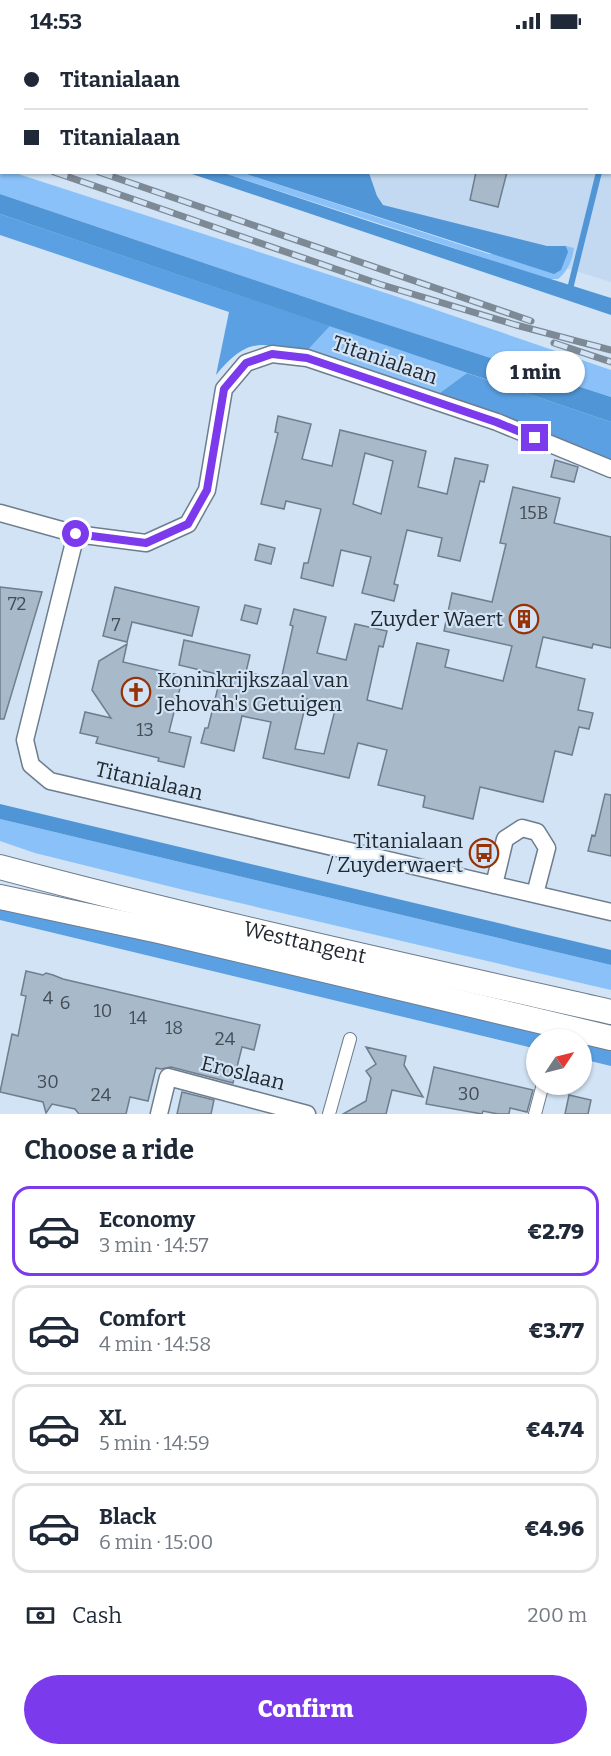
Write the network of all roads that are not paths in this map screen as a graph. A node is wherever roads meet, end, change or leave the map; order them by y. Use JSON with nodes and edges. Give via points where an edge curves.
{"nodes":[{"id":1,"x":611,"y":470,"type":"edge"},
{"id":2,"x":0,"y":513,"type":"edge"},
{"id":3,"x":76,"y":534,"type":"junction"},
{"id":4,"x":0,"y":867,"type":"edge"},
{"id":5,"x":494,"y":885,"type":"junction"},
{"id":6,"x":535,"y":894,"type":"junction"},
{"id":7,"x":0,"y":897,"type":"edge"},
{"id":8,"x":611,"y":912,"type":"edge"},
{"id":9,"x":611,"y":1012,"type":"edge"},
{"id":10,"x":611,"y":1038,"type":"edge"},
{"id":11,"x":350,"y":1039,"type":"dead end"},
{"id":12,"x":540,"y":1095,"type":"edge"},
{"id":13,"x":159,"y":1114,"type":"edge"},
{"id":14,"x":307,"y":1114,"type":"edge"},
{"id":15,"x":329,"y":1114,"type":"edge"},
{"id":16,"x":535,"y":1114,"type":"edge"}],
"edges":[{"from":1,"to":3,"type":"street","name":"Titanialaan","via":[[496,422],[307,358],[272,354],[246,363],[224,389],[207,490],[188,524],[146,543]]},
{"from":2,"to":3,"type":"street","name":"Titanialaan"},
{"from":3,"to":5,"type":"street","name":"Titanialaan","via":[[25,740],[31,765],[50,781]]},
{"from":4,"to":9,"type":"main road","name":"Westtangent","via":[[252,930]]},
{"from":5,"to":6,"type":"street","name":"Titanialaan"},
{"from":5,"to":6,"type":"street","via":[[505,839],[522,828],[537,832],[547,848]]},
{"from":6,"to":8,"type":"street","name":"Titanialaan"},
{"from":7,"to":10,"type":"main road","name":"Westtangent"},
{"from":11,"to":15,"type":"street"},
{"from":12,"to":16,"type":"street"},
{"from":13,"to":14,"type":"street","name":"Eroslaan","via":[[168,1077]]}]}
